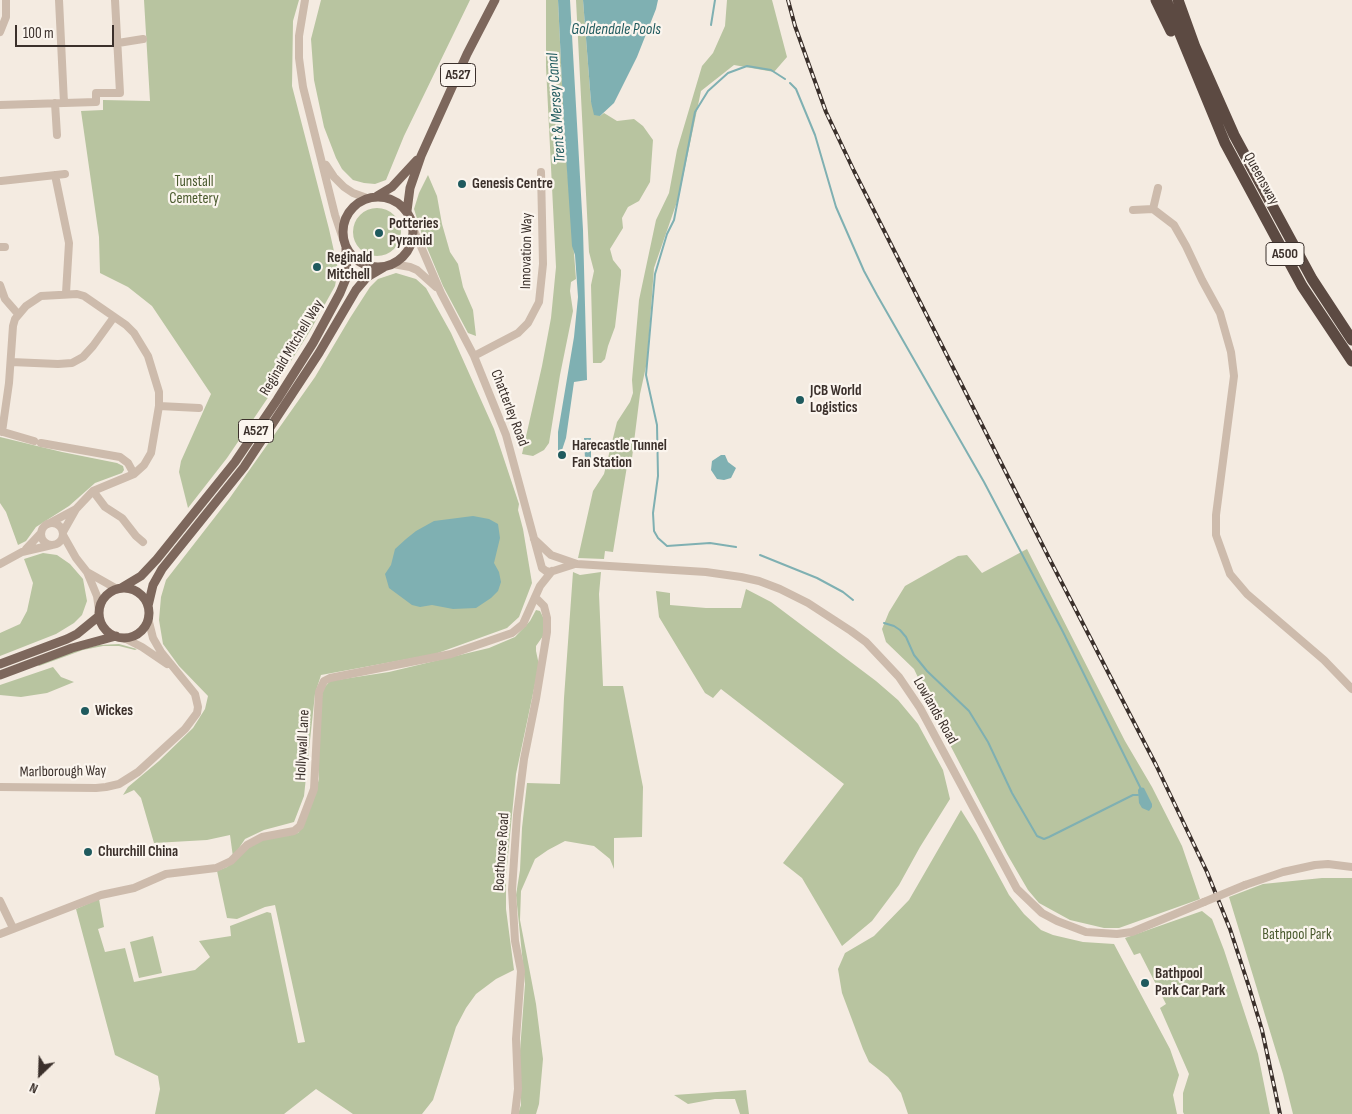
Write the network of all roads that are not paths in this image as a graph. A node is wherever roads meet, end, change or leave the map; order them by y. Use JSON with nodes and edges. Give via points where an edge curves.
{"nodes":[{"id":1,"x":6,"y":0,"type":"edge"},
{"id":2,"x":59,"y":0,"type":"edge"},
{"id":3,"x":115,"y":0,"type":"edge"},
{"id":4,"x":305,"y":0,"type":"edge"},
{"id":5,"x":495,"y":0,"type":"edge"},
{"id":6,"x":1156,"y":0,"type":"edge"},
{"id":7,"x":1166,"y":0,"type":"edge"},
{"id":8,"x":1178,"y":0,"type":"edge"},
{"id":9,"x":1183,"y":0,"type":"edge"},
{"id":10,"x":3,"y":17,"type":"edge"},
{"id":11,"x":0,"y":32,"type":"edge"},
{"id":12,"x":143,"y":39,"type":"dead end"},
{"id":13,"x":118,"y":43,"type":"junction"},
{"id":14,"x":1203,"y":64,"type":"junction"},
{"id":15,"x":55,"y":103,"type":"junction"},
{"id":16,"x":64,"y":103,"type":"junction"},
{"id":17,"x":0,"y":105,"type":"edge"},
{"id":18,"x":56,"y":135,"type":"dead end"},
{"id":19,"x":1225,"y":143,"type":"junction"},
{"id":20,"x":421,"y":156,"type":"junction"},
{"id":21,"x":322,"y":159,"type":"junction"},
{"id":22,"x":542,"y":172,"type":"dead end"},
{"id":23,"x":65,"y":174,"type":"dead end"},
{"id":24,"x":54,"y":175,"type":"junction"},
{"id":25,"x":1,"y":181,"type":"dead end"},
{"id":26,"x":1158,"y":188,"type":"dead end"},
{"id":27,"x":377,"y":197,"type":"junction"},
{"id":28,"x":367,"y":198,"type":"junction"},
{"id":29,"x":1153,"y":209,"type":"junction"},
{"id":30,"x":1133,"y":210,"type":"dead end"},
{"id":31,"x":407,"y":211,"type":"junction"},
{"id":32,"x":413,"y":228,"type":"junction"},
{"id":33,"x":345,"y":243,"type":"junction"},
{"id":34,"x":393,"y":264,"type":"junction"},
{"id":35,"x":384,"y":267,"type":"junction"},
{"id":36,"x":0,"y":285,"type":"edge"},
{"id":37,"x":66,"y":293,"type":"junction"},
{"id":38,"x":441,"y":293,"type":"junction"},
{"id":39,"x":18,"y":314,"type":"junction"},
{"id":40,"x":114,"y":317,"type":"junction"},
{"id":41,"x":1352,"y":340,"type":"edge"},
{"id":42,"x":474,"y":356,"type":"junction"},
{"id":43,"x":1352,"y":361,"type":"edge"},
{"id":44,"x":11,"y":362,"type":"junction"},
{"id":45,"x":159,"y":406,"type":"junction"},
{"id":46,"x":195,"y":410,"type":"dead end"},
{"id":47,"x":1,"y":432,"type":"edge"},
{"id":48,"x":134,"y":474,"type":"junction"},
{"id":49,"x":94,"y":491,"type":"junction"},
{"id":50,"x":76,"y":509,"type":"junction"},
{"id":51,"x":48,"y":524,"type":"junction"},
{"id":52,"x":42,"y":533,"type":"junction"},
{"id":53,"x":63,"y":534,"type":"junction"},
{"id":54,"x":534,"y":539,"type":"junction"},
{"id":55,"x":142,"y":542,"type":"dead end"},
{"id":56,"x":55,"y":544,"type":"junction"},
{"id":57,"x":22,"y":552,"type":"junction"},
{"id":58,"x":553,"y":556,"type":"junction"},
{"id":59,"x":76,"y":558,"type":"junction"},
{"id":60,"x":541,"y":563,"type":"junction"},
{"id":61,"x":0,"y":564,"type":"edge"},
{"id":62,"x":577,"y":564,"type":"junction"},
{"id":63,"x":554,"y":570,"type":"junction"},
{"id":64,"x":87,"y":572,"type":"junction"},
{"id":65,"x":540,"y":586,"type":"junction"},
{"id":66,"x":119,"y":588,"type":"junction"},
{"id":67,"x":535,"y":597,"type":"junction"},
{"id":68,"x":148,"y":606,"type":"junction"},
{"id":69,"x":99,"y":613,"type":"junction"},
{"id":70,"x":148,"y":618,"type":"junction"},
{"id":71,"x":120,"y":637,"type":"junction"},
{"id":72,"x":0,"y":664,"type":"edge"},
{"id":73,"x":174,"y":669,"type":"junction"},
{"id":74,"x":0,"y":675,"type":"edge"},
{"id":75,"x":1352,"y":689,"type":"edge"},
{"id":76,"x":0,"y":786,"type":"edge"},
{"id":77,"x":1352,"y":867,"type":"edge"},
{"id":78,"x":0,"y":901,"type":"edge"},
{"id":79,"x":14,"y":928,"type":"junction"},
{"id":80,"x":0,"y":934,"type":"edge"},
{"id":81,"x":515,"y":1114,"type":"edge"}],
"edges":[{"from":1,"to":10,"type":"street"},
{"from":2,"to":16,"type":"street"},
{"from":3,"to":13,"type":"street"},
{"from":4,"to":21,"type":"street","via":[[299,58],[303,87]]},
{"from":5,"to":20,"type":"main road","number":"A527"},
{"from":6,"to":19,"type":"highway"},
{"from":7,"to":19,"type":"highway","name":"Queensway","number":"A500"},
{"from":8,"to":14,"type":"highway","name":"Queensway","number":"A500"},
{"from":9,"to":14,"type":"highway"},
{"from":10,"to":11,"type":"street"},
{"from":12,"to":13,"type":"street"},
{"from":13,"to":16,"type":"street","via":[[120,93],[96,93],[96,102]]},
{"from":14,"to":41,"type":"highway","name":"Queensway","number":"A500","via":[[1234,135],[1312,279]]},
{"from":15,"to":16,"type":"street"},
{"from":15,"to":17,"type":"street"},
{"from":15,"to":18,"type":"street"},
{"from":19,"to":43,"type":"highway","name":"Queensway","number":"A500","via":[[1302,286]]},
{"from":20,"to":27,"type":"main road","number":"A527","via":[[392,187]]},
{"from":20,"to":31,"type":"main road","number":"A527","via":[[410,188]]},
{"from":21,"to":28,"type":"street","via":[[344,187]]},
{"from":21,"to":33,"type":"street"},
{"from":22,"to":42,"type":"street","name":"Innovation Way","via":[[543,264],[536,310],[518,333]]},
{"from":23,"to":24,"type":"street"},
{"from":24,"to":25,"type":"street"},
{"from":24,"to":37,"type":"street","via":[[69,243]]},
{"from":26,"to":29,"type":"street"},
{"from":27,"to":28,"type":"main road"},
{"from":27,"to":31,"type":"main road","via":[[396,201]]},
{"from":28,"to":33,"type":"main road","number":"A527","via":[[347,215],[343,227]]},
{"from":29,"to":30,"type":"street"},
{"from":29,"to":75,"type":"street","via":[[1174,225],[1186,246],[1220,314],[1231,352],[1234,376],[1216,515],[1216,535],[1230,574],[1247,594],[1324,660]]},
{"from":31,"to":32,"type":"main road","number":"A527"},
{"from":32,"to":34,"type":"main road","number":"A527","via":[[408,251]]},
{"from":32,"to":38,"type":"street","name":"Chatterley Road"},
{"from":33,"to":35,"type":"main road","via":[[351,254],[364,264]]},
{"from":33,"to":66,"type":"main road","name":"Reginald Mitchell Way","number":"A527","via":[[347,276],[340,293],[277,400],[235,462],[157,559],[141,576]]},
{"from":34,"to":35,"type":"main road","number":"A527"},
{"from":34,"to":38,"type":"street","name":"Chatterley Road","via":[[417,270]]},
{"from":35,"to":68,"type":"main road","name":"Reginald Mitchell Way","number":"A527","via":[[356,290],[244,467],[162,569],[153,585]]},
{"from":36,"to":39,"type":"street","via":[[4,298]]},
{"from":37,"to":39,"type":"street","via":[[41,296]]},
{"from":37,"to":40,"type":"street","via":[[84,296]]},
{"from":38,"to":42,"type":"street","name":"Chatterley Road"},
{"from":39,"to":44,"type":"street","via":[[13,326]]},
{"from":40,"to":44,"type":"street","via":[[83,357],[72,363]]},
{"from":40,"to":45,"type":"street","via":[[126,325],[142,345],[157,380]]},
{"from":42,"to":54,"type":"street","name":"Chatterley Road","via":[[506,435]]},
{"from":44,"to":47,"type":"street"},
{"from":45,"to":46,"type":"street"},
{"from":45,"to":48,"type":"street","via":[[151,453],[144,466]]},
{"from":47,"to":48,"type":"street","via":[[120,457]]},
{"from":48,"to":49,"type":"street"},
{"from":49,"to":50,"type":"street"},
{"from":49,"to":55,"type":"street","via":[[105,507],[122,518]]},
{"from":50,"to":51,"type":"street"},
{"from":50,"to":53,"type":"street"},
{"from":51,"to":52,"type":"street"},
{"from":51,"to":53,"type":"street","via":[[61,527]]},
{"from":52,"to":56,"type":"street","via":[[44,540]]},
{"from":52,"to":57,"type":"street"},
{"from":53,"to":56,"type":"street"},
{"from":53,"to":59,"type":"street"},
{"from":54,"to":58,"type":"street"},
{"from":54,"to":60,"type":"street","name":"Chatterley Road"},
{"from":56,"to":57,"type":"street"},
{"from":56,"to":59,"type":"street"},
{"from":57,"to":61,"type":"street"},
{"from":58,"to":60,"type":"street","via":[[544,556]]},
{"from":58,"to":62,"type":"street","name":"Lowlands Road"},
{"from":58,"to":63,"type":"street","via":[[557,562]]},
{"from":59,"to":64,"type":"street"},
{"from":60,"to":63,"type":"street","via":[[546,571]]},
{"from":60,"to":65,"type":"street","name":"Hollywall Lane"},
{"from":62,"to":63,"type":"street","name":"Lowlands Road"},
{"from":62,"to":77,"type":"street","name":"Lowlands Road","bridge":true,"via":[[741,577],[780,588],[866,642],[899,677],[920,708],[1017,889],[1056,922],[1086,932],[1132,932],[1245,884],[1283,872],[1328,864]]},
{"from":63,"to":65,"type":"street","name":"Hollywall Lane"},
{"from":64,"to":66,"type":"street"},
{"from":64,"to":69,"type":"street","via":[[97,596]]},
{"from":65,"to":67,"type":"street","name":"Hollywall Lane"},
{"from":66,"to":68,"type":"main road","via":[[136,591]]},
{"from":66,"to":69,"type":"main road","via":[[104,598]]},
{"from":67,"to":79,"type":"street","name":"Hollywall Lane","via":[[523,624],[493,641],[451,654],[324,681],[319,692],[314,789],[300,826],[294,831],[262,837],[231,861],[216,868],[166,874]]},
{"from":67,"to":81,"type":"street","name":"Boathorse Road","via":[[544,606],[547,632],[524,759],[512,881],[515,941],[521,971]]},
{"from":68,"to":70,"type":"main road"},
{"from":69,"to":71,"type":"main road","via":[[104,628]]},
{"from":69,"to":72,"type":"main road","via":[[77,634]]},
{"from":70,"to":71,"type":"main road","via":[[139,632]]},
{"from":70,"to":73,"type":"street","name":"Marlborough Way","via":[[153,638]]},
{"from":71,"to":73,"type":"street","name":"Marlborough Way"},
{"from":71,"to":74,"type":"main road","via":[[72,648]]},
{"from":73,"to":76,"type":"street","name":"Marlborough Way","via":[[195,694],[197,713],[185,729],[129,778],[106,787]]},
{"from":78,"to":79,"type":"street"},
{"from":79,"to":80,"type":"street","name":"Hollywall Lane"}]}
